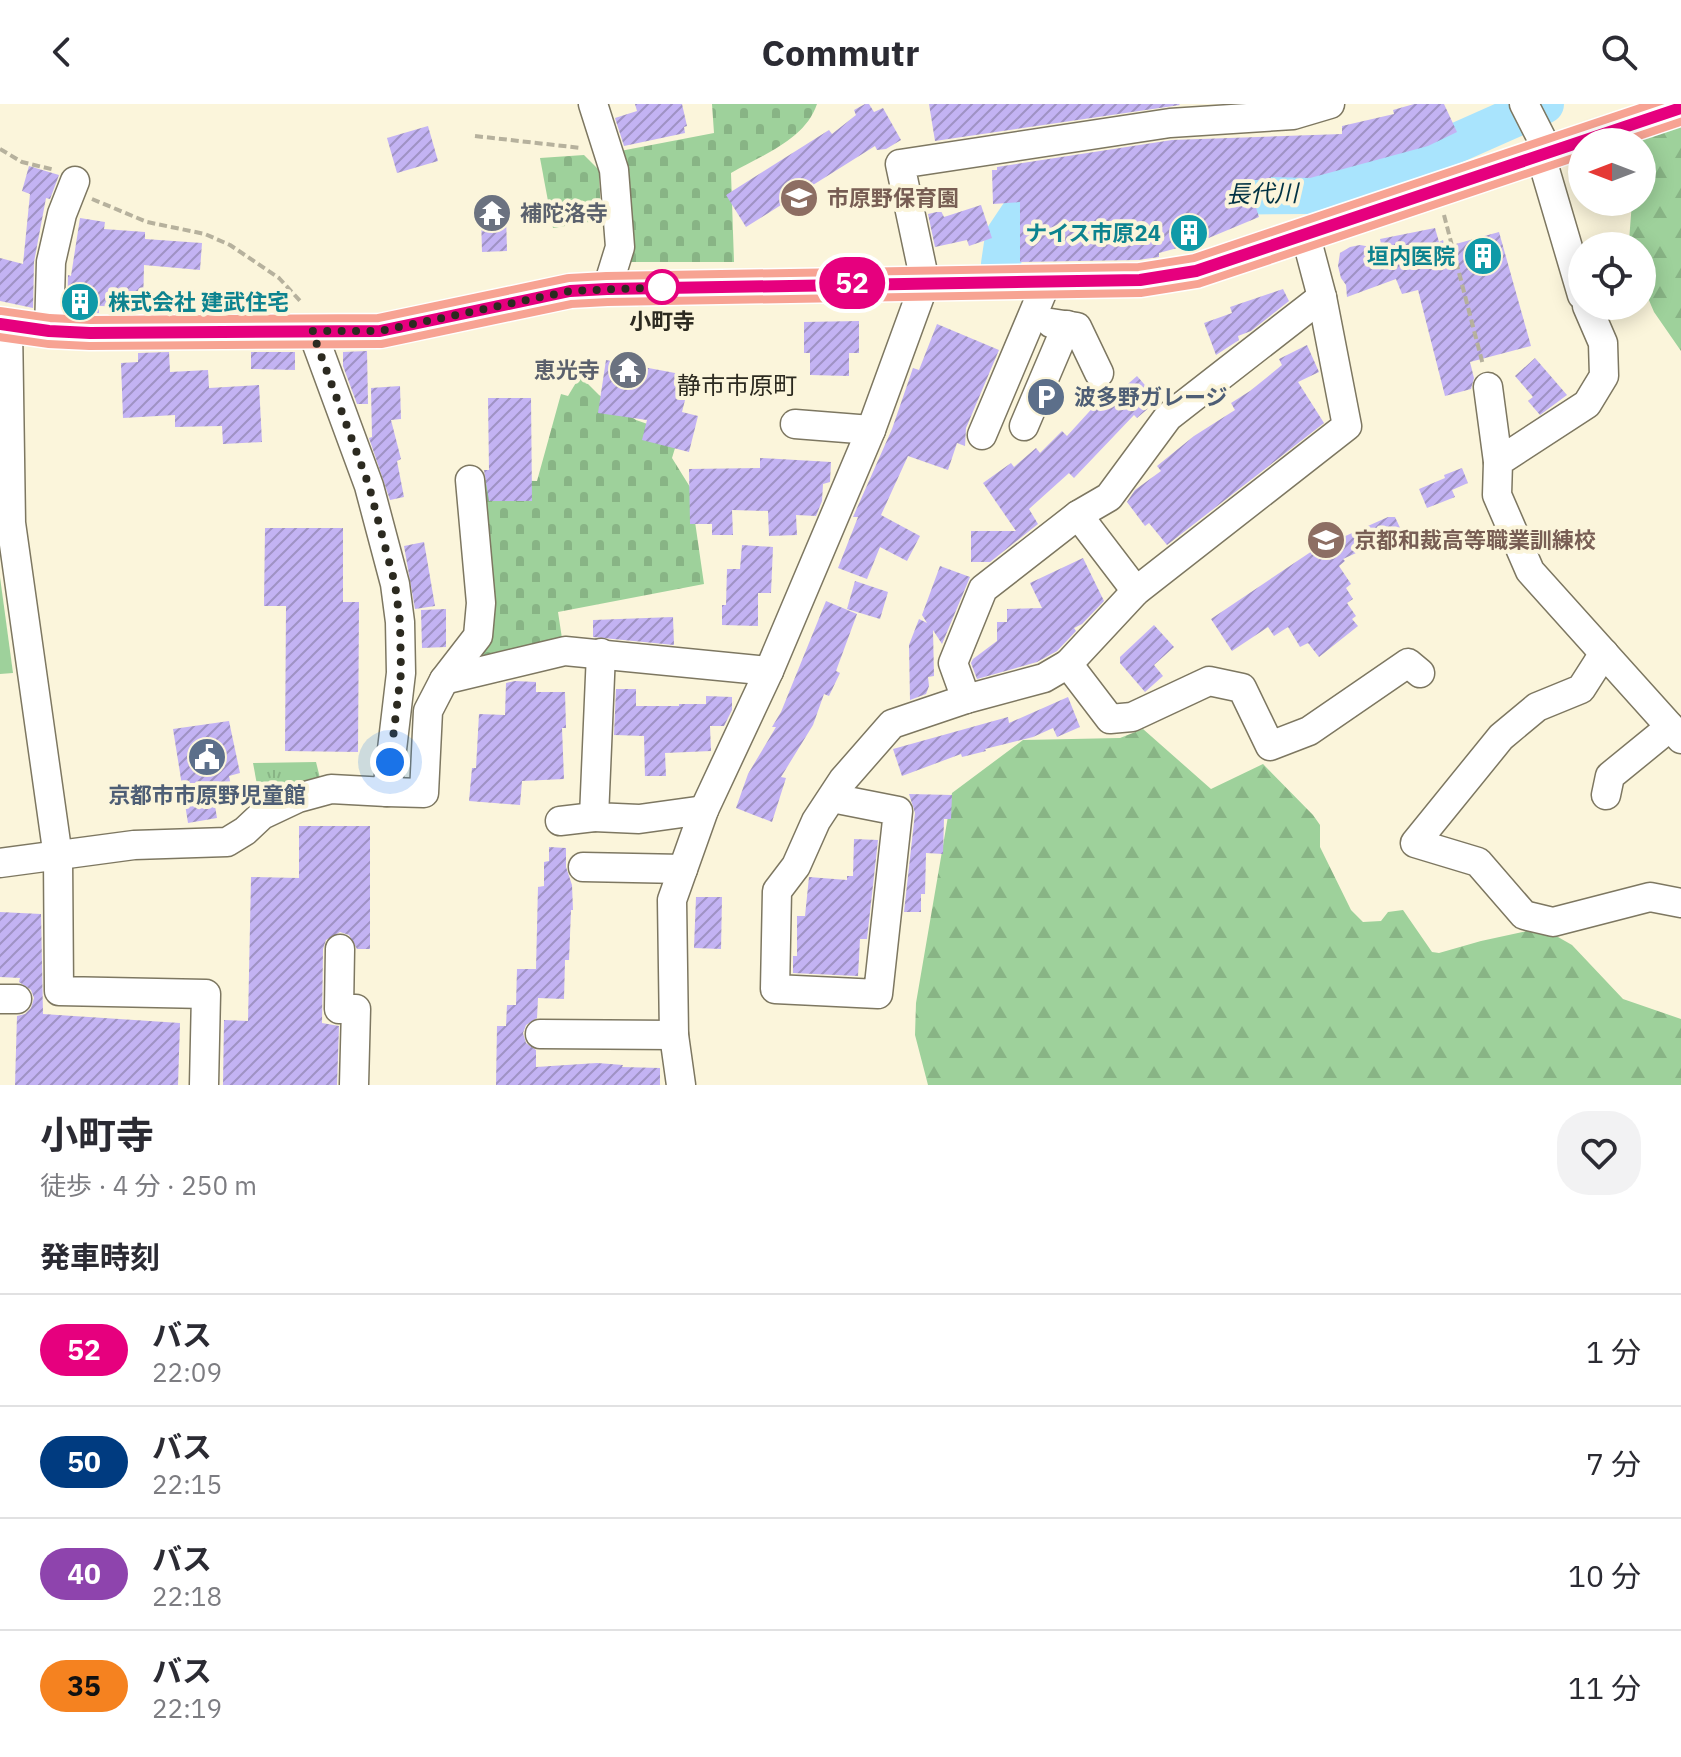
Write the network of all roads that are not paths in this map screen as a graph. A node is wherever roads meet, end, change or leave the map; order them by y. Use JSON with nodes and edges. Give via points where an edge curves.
{"nodes":[{"id":1,"x":593,"y":104,"type":"edge"},
{"id":2,"x":1330,"y":104,"type":"edge"},
{"id":3,"x":1524,"y":104,"type":"edge"},
{"id":4,"x":1681,"y":108,"type":"edge"},
{"id":5,"x":1543,"y":147,"type":"junction"},
{"id":6,"x":75,"y":181,"type":"road end"},
{"id":7,"x":1305,"y":233,"type":"junction"},
{"id":8,"x":1568,"y":242,"type":"edge"},
{"id":9,"x":1047,"y":281,"type":"junction"},
{"id":10,"x":925,"y":282,"type":"junction"},
{"id":11,"x":607,"y":289,"type":"junction"},
{"id":12,"x":1322,"y":297,"type":"junction"},
{"id":13,"x":1030,"y":320,"type":"junction"},
{"id":14,"x":1593,"y":320,"type":"edge"},
{"id":15,"x":4,"y":325,"type":"edge"},
{"id":16,"x":1067,"y":325,"type":"junction"},
{"id":17,"x":49,"y":331,"type":"junction"},
{"id":18,"x":320,"y":331,"type":"junction"},
{"id":19,"x":1099,"y":373,"type":"dead end"},
{"id":20,"x":1044,"y":379,"type":"junction"},
{"id":21,"x":1488,"y":387,"type":"road end"},
{"id":22,"x":1058,"y":405,"type":"dead end"},
{"id":23,"x":795,"y":424,"type":"dead end"},
{"id":24,"x":1024,"y":426,"type":"dead end"},
{"id":25,"x":871,"y":430,"type":"junction"},
{"id":26,"x":982,"y":435,"type":"dead end"},
{"id":27,"x":1498,"y":462,"type":"junction"},
{"id":28,"x":470,"y":480,"type":"dead end"},
{"id":29,"x":1078,"y":515,"type":"junction"},
{"id":30,"x":1136,"y":591,"type":"junction"},
{"id":31,"x":601,"y":653,"type":"junction"},
{"id":32,"x":1604,"y":653,"type":"junction"},
{"id":33,"x":1068,"y":664,"type":"junction"},
{"id":34,"x":769,"y":671,"type":"junction"},
{"id":35,"x":1420,"y":673,"type":"dead end"},
{"id":36,"x":444,"y":680,"type":"junction"},
{"id":37,"x":966,"y":699,"type":"junction"},
{"id":38,"x":1676,"y":733,"type":"edge"},
{"id":39,"x":387,"y":792,"type":"junction"},
{"id":40,"x":1606,"y":795,"type":"dead end"},
{"id":41,"x":832,"y":798,"type":"junction"},
{"id":42,"x":704,"y":810,"type":"junction"},
{"id":43,"x":594,"y":817,"type":"junction"},
{"id":44,"x":560,"y":821,"type":"dead end"},
{"id":45,"x":58,"y":857,"type":"junction"},
{"id":46,"x":0,"y":863,"type":"edge"},
{"id":47,"x":583,"y":867,"type":"dead end"},
{"id":48,"x":683,"y":869,"type":"junction"},
{"id":49,"x":1681,"y":903,"type":"edge"},
{"id":50,"x":340,"y":949,"type":"dead end"},
{"id":51,"x":540,"y":1034,"type":"dead end"},
{"id":52,"x":674,"y":1035,"type":"junction"},
{"id":53,"x":204,"y":1085,"type":"edge"},
{"id":54,"x":354,"y":1085,"type":"edge"},
{"id":55,"x":681,"y":1085,"type":"edge"}],
"edges":[{"from":1,"to":11,"type":"street","via":[[614,170],[620,247]]},
{"from":2,"to":10,"type":"street","via":[[1293,115],[1170,123],[900,164]]},
{"from":3,"to":5,"type":"street"},
{"from":4,"to":5,"type":"main road"},
{"from":5,"to":7,"type":"main road","via":[[1438,190]]},
{"from":5,"to":8,"type":"street"},
{"from":6,"to":17,"type":"street","via":[[51,262]]},
{"from":7,"to":9,"type":"main road","via":[[1196,271],[1140,280]]},
{"from":7,"to":12,"type":"street"},
{"from":9,"to":10,"type":"main road"},
{"from":9,"to":13,"type":"street"},
{"from":10,"to":11,"type":"main road"},
{"from":10,"to":25,"type":"street"},
{"from":11,"to":18,"type":"main road","via":[[570,291],[380,331]]},
{"from":12,"to":29,"type":"street","via":[[1168,417],[1109,497]]},
{"from":12,"to":30,"type":"street","via":[[1347,426]]},
{"from":13,"to":16,"type":"street"},
{"from":13,"to":26,"type":"street"},
{"from":14,"to":27,"type":"street","via":[[1603,343],[1604,376],[1587,404]]},
{"from":15,"to":17,"type":"main road"},
{"from":15,"to":45,"type":"street","via":[[11,523]]},
{"from":16,"to":19,"type":"street","via":[[1077,327]]},
{"from":16,"to":20,"type":"street"},
{"from":17,"to":18,"type":"main road"},
{"from":18,"to":39,"type":"street","via":[[395,584],[401,673]]},
{"from":20,"to":22,"type":"street"},
{"from":20,"to":24,"type":"street"},
{"from":21,"to":27,"type":"street"},
{"from":23,"to":25,"type":"street"},
{"from":25,"to":34,"type":"street"},
{"from":27,"to":32,"type":"street","via":[[1497,495],[1530,571]]},
{"from":28,"to":36,"type":"street","via":[[481,603],[478,636]]},
{"from":29,"to":30,"type":"street"},
{"from":29,"to":37,"type":"street","via":[[983,589],[953,663]]},
{"from":30,"to":33,"type":"street"},
{"from":31,"to":34,"type":"street"},
{"from":31,"to":36,"type":"street","via":[[565,651]]},
{"from":31,"to":43,"type":"street"},
{"from":32,"to":38,"type":"street"},
{"from":32,"to":49,"type":"street","via":[[1581,689],[1537,707],[1501,737],[1415,843],[1478,862],[1524,915],[1553,922],[1650,897]]},
{"from":33,"to":35,"type":"street","via":[[1110,719],[1132,717],[1209,681],[1242,688],[1270,746],[1309,731],[1408,663]]},
{"from":33,"to":37,"type":"street","via":[[1044,678]]},
{"from":34,"to":42,"type":"street"},
{"from":36,"to":39,"type":"street","via":[[428,711],[424,793]]},
{"from":37,"to":41,"type":"street","via":[[892,724]]},
{"from":38,"to":40,"type":"street","via":[[1610,776]]},
{"from":39,"to":45,"type":"street","via":[[331,789],[298,798],[262,815],[227,842],[134,845]]},
{"from":41,"to":41,"type":"street","via":[[777,891],[775,989],[878,994],[898,811]]},
{"from":42,"to":43,"type":"street","via":[[639,819]]},
{"from":42,"to":48,"type":"street"},
{"from":43,"to":44,"type":"street"},
{"from":45,"to":46,"type":"street"},
{"from":45,"to":53,"type":"street","via":[[59,991],[206,994]]},
{"from":47,"to":48,"type":"street"},
{"from":48,"to":52,"type":"street","via":[[672,900]]},
{"from":50,"to":54,"type":"street","via":[[339,1009],[356,1009]]},
{"from":51,"to":52,"type":"street"},
{"from":52,"to":55,"type":"street"}]}
